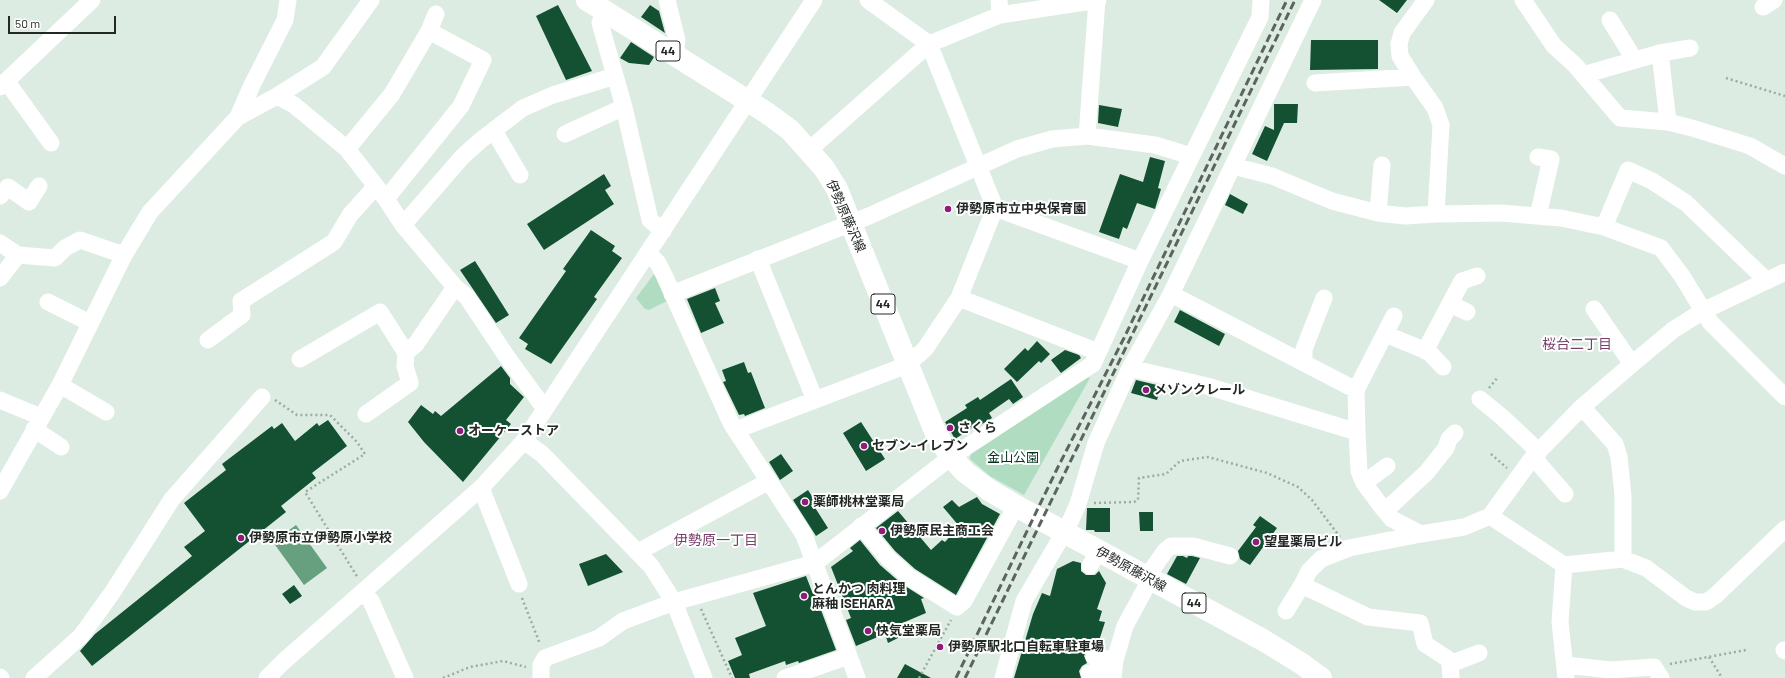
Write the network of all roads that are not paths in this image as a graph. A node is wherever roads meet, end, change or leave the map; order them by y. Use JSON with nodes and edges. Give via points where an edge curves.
{"nodes":[{"id":1,"x":92,"y":0,"type":"edge"},
{"id":2,"x":288,"y":0,"type":"edge"},
{"id":3,"x":371,"y":0,"type":"edge"},
{"id":4,"x":587,"y":0,"type":"edge"},
{"id":5,"x":667,"y":0,"type":"edge"},
{"id":6,"x":814,"y":0,"type":"edge"},
{"id":7,"x":868,"y":0,"type":"edge"},
{"id":8,"x":1097,"y":0,"type":"edge"},
{"id":9,"x":1261,"y":0,"type":"edge"},
{"id":10,"x":1313,"y":0,"type":"edge"},
{"id":11,"x":1426,"y":0,"type":"edge"},
{"id":12,"x":1523,"y":0,"type":"edge"},
{"id":13,"x":1783,"y":0,"type":"edge"},
{"id":14,"x":1785,"y":3,"type":"edge"},
{"id":15,"x":999,"y":8,"type":"edge"},
{"id":16,"x":606,"y":11,"type":"junction"},
{"id":17,"x":436,"y":14,"type":"dead end"},
{"id":18,"x":1610,"y":20,"type":"dead end"},
{"id":19,"x":430,"y":31,"type":"junction"},
{"id":20,"x":929,"y":44,"type":"junction"},
{"id":21,"x":1690,"y":48,"type":"dead end"},
{"id":22,"x":1660,"y":53,"type":"junction"},
{"id":23,"x":675,"y":55,"type":"junction"},
{"id":24,"x":1634,"y":59,"type":"junction"},
{"id":25,"x":1583,"y":75,"type":"junction"},
{"id":26,"x":615,"y":76,"type":"junction"},
{"id":27,"x":1413,"y":77,"type":"junction"},
{"id":28,"x":1315,"y":83,"type":"dead end"},
{"id":29,"x":3,"y":84,"type":"edge"},
{"id":30,"x":277,"y":96,"type":"junction"},
{"id":31,"x":748,"y":102,"type":"junction"},
{"id":32,"x":624,"y":107,"type":"junction"},
{"id":33,"x":238,"y":118,"type":"junction"},
{"id":34,"x":1668,"y":122,"type":"junction"},
{"id":35,"x":494,"y":131,"type":"junction"},
{"id":36,"x":565,"y":134,"type":"dead end"},
{"id":37,"x":1087,"y":136,"type":"junction"},
{"id":38,"x":51,"y":143,"type":"dead end"},
{"id":39,"x":347,"y":149,"type":"junction"},
{"id":40,"x":810,"y":150,"type":"junction"},
{"id":41,"x":1191,"y":156,"type":"junction"},
{"id":42,"x":1551,"y":159,"type":"dead end"},
{"id":43,"x":1382,"y":165,"type":"dead end"},
{"id":44,"x":978,"y":166,"type":"junction"},
{"id":45,"x":1233,"y":166,"type":"junction"},
{"id":46,"x":1785,"y":166,"type":"edge"},
{"id":47,"x":520,"y":175,"type":"dead end"},
{"id":48,"x":39,"y":186,"type":"dead end"},
{"id":49,"x":381,"y":192,"type":"junction"},
{"id":50,"x":0,"y":196,"type":"edge"},
{"id":51,"x":995,"y":208,"type":"junction"},
{"id":52,"x":1378,"y":214,"type":"junction"},
{"id":53,"x":1436,"y":214,"type":"junction"},
{"id":54,"x":1538,"y":216,"type":"junction"},
{"id":55,"x":851,"y":224,"type":"junction"},
{"id":56,"x":402,"y":225,"type":"junction"},
{"id":57,"x":1604,"y":227,"type":"junction"},
{"id":58,"x":663,"y":231,"type":"junction"},
{"id":59,"x":0,"y":244,"type":"edge"},
{"id":60,"x":648,"y":253,"type":"junction"},
{"id":61,"x":18,"y":255,"type":"junction"},
{"id":62,"x":124,"y":255,"type":"junction"},
{"id":63,"x":758,"y":259,"type":"junction"},
{"id":64,"x":1140,"y":261,"type":"junction"},
{"id":65,"x":1785,"y":272,"type":"edge"},
{"id":66,"x":1477,"y":276,"type":"dead end"},
{"id":67,"x":0,"y":278,"type":"edge"},
{"id":68,"x":1767,"y":281,"type":"junction"},
{"id":69,"x":455,"y":287,"type":"junction"},
{"id":70,"x":672,"y":294,"type":"junction"},
{"id":71,"x":1171,"y":294,"type":"junction"},
{"id":72,"x":959,"y":298,"type":"junction"},
{"id":73,"x":1324,"y":298,"type":"dead end"},
{"id":74,"x":48,"y":302,"type":"dead end"},
{"id":75,"x":1450,"y":304,"type":"junction"},
{"id":76,"x":1594,"y":309,"type":"dead end"},
{"id":77,"x":1703,"y":311,"type":"junction"},
{"id":78,"x":1467,"y":312,"type":"dead end"},
{"id":79,"x":1394,"y":316,"type":"dead end"},
{"id":80,"x":90,"y":323,"type":"junction"},
{"id":81,"x":1385,"y":334,"type":"junction"},
{"id":82,"x":208,"y":340,"type":"dead end"},
{"id":83,"x":1425,"y":351,"type":"junction"},
{"id":84,"x":1098,"y":352,"type":"junction"},
{"id":85,"x":406,"y":353,"type":"junction"},
{"id":86,"x":300,"y":359,"type":"dead end"},
{"id":87,"x":1304,"y":363,"type":"junction"},
{"id":88,"x":1632,"y":364,"type":"junction"},
{"id":89,"x":907,"y":365,"type":"junction"},
{"id":90,"x":1443,"y":366,"type":"dead end"},
{"id":91,"x":1130,"y":368,"type":"junction"},
{"id":92,"x":60,"y":385,"type":"junction"},
{"id":93,"x":1356,"y":390,"type":"junction"},
{"id":94,"x":262,"y":397,"type":"road end"},
{"id":95,"x":1785,"y":397,"type":"edge"},
{"id":96,"x":0,"y":400,"type":"edge"},
{"id":97,"x":815,"y":400,"type":"junction"},
{"id":98,"x":1480,"y":400,"type":"dead end"},
{"id":99,"x":1582,"y":408,"type":"junction"},
{"id":100,"x":545,"y":409,"type":"junction"},
{"id":101,"x":106,"y":412,"type":"dead end"},
{"id":102,"x":366,"y":414,"type":"dead end"},
{"id":103,"x":38,"y":423,"type":"junction"},
{"id":104,"x":736,"y":430,"type":"junction"},
{"id":105,"x":1357,"y":432,"type":"junction"},
{"id":106,"x":1455,"y":433,"type":"dead end"},
{"id":107,"x":524,"y":441,"type":"junction"},
{"id":108,"x":62,"y":447,"type":"dead end"},
{"id":109,"x":1536,"y":455,"type":"junction"},
{"id":110,"x":951,"y":457,"type":"junction"},
{"id":111,"x":1387,"y":466,"type":"dead end"},
{"id":112,"x":6,"y":468,"type":"edge"},
{"id":113,"x":770,"y":481,"type":"junction"},
{"id":114,"x":1364,"y":483,"type":"junction"},
{"id":115,"x":481,"y":488,"type":"junction"},
{"id":116,"x":0,"y":491,"type":"edge"},
{"id":117,"x":1565,"y":494,"type":"dead end"},
{"id":118,"x":1016,"y":506,"type":"junction"},
{"id":119,"x":1385,"y":511,"type":"junction"},
{"id":120,"x":1490,"y":516,"type":"junction"},
{"id":121,"x":861,"y":526,"type":"junction"},
{"id":122,"x":1785,"y":529,"type":"edge"},
{"id":123,"x":1064,"y":532,"type":"junction"},
{"id":124,"x":1421,"y":534,"type":"junction"},
{"id":125,"x":638,"y":552,"type":"junction"},
{"id":126,"x":1230,"y":556,"type":"dead end"},
{"id":127,"x":1623,"y":559,"type":"junction"},
{"id":128,"x":815,"y":563,"type":"junction"},
{"id":129,"x":1564,"y":565,"type":"junction"},
{"id":130,"x":1148,"y":579,"type":"junction"},
{"id":131,"x":519,"y":584,"type":"road end"},
{"id":132,"x":1302,"y":585,"type":"junction"},
{"id":133,"x":366,"y":590,"type":"junction"},
{"id":134,"x":674,"y":602,"type":"junction"},
{"id":135,"x":1286,"y":611,"type":"dead end"},
{"id":136,"x":1479,"y":653,"type":"dead end"},
{"id":137,"x":849,"y":656,"type":"junction"},
{"id":138,"x":1092,"y":665,"type":"dead end"},
{"id":139,"x":542,"y":669,"type":"edge"},
{"id":140,"x":1450,"y":671,"type":"edge"},
{"id":141,"x":1114,"y":672,"type":"edge"},
{"id":142,"x":1566,"y":672,"type":"edge"},
{"id":143,"x":1657,"y":672,"type":"edge"},
{"id":144,"x":701,"y":677,"type":"edge"},
{"id":145,"x":34,"y":678,"type":"edge"},
{"id":146,"x":267,"y":678,"type":"edge"},
{"id":147,"x":405,"y":678,"type":"edge"},
{"id":148,"x":785,"y":678,"type":"edge"},
{"id":149,"x":857,"y":678,"type":"edge"},
{"id":150,"x":1003,"y":678,"type":"edge"},
{"id":151,"x":1321,"y":678,"type":"edge"}],
"edges":[{"from":1,"to":29,"type":"street"},
{"from":2,"to":33,"type":"street","via":[[285,20]]},
{"from":3,"to":30,"type":"street","via":[[323,66]]},
{"from":4,"to":16,"type":"main road","name":"伊勢原藤沢線","number":"44"},
{"from":5,"to":23,"type":"street","via":[[677,40]]},
{"from":6,"to":31,"type":"street"},
{"from":7,"to":20,"type":"street"},
{"from":8,"to":15,"type":"street"},
{"from":8,"to":37,"type":"street"},
{"from":9,"to":41,"type":"street","via":[[1260,17]]},
{"from":10,"to":45,"type":"street"},
{"from":11,"to":27,"type":"street","via":[[1402,33],[1399,44],[1400,56]]},
{"from":12,"to":25,"type":"street","via":[[1554,46]]},
{"from":13,"to":14,"type":"street"},
{"from":15,"to":20,"type":"street"},
{"from":16,"to":23,"type":"main road","name":"伊勢原藤沢線","number":"44"},
{"from":16,"to":26,"type":"street","via":[[600,23]]},
{"from":17,"to":19,"type":"street"},
{"from":18,"to":24,"type":"street"},
{"from":19,"to":39,"type":"street","via":[[392,94]]},
{"from":19,"to":49,"type":"street","via":[[483,60],[461,106]]},
{"from":20,"to":40,"type":"street"},
{"from":20,"to":44,"type":"street"},
{"from":21,"to":22,"type":"street"},
{"from":22,"to":24,"type":"street"},
{"from":22,"to":34,"type":"street"},
{"from":23,"to":31,"type":"main road","name":"伊勢原藤沢線","number":"44"},
{"from":24,"to":25,"type":"street"},
{"from":25,"to":34,"type":"street","via":[[1620,118]]},
{"from":26,"to":32,"type":"street"},
{"from":26,"to":35,"type":"street","via":[[547,97],[523,108]]},
{"from":27,"to":28,"type":"street"},
{"from":27,"to":53,"type":"street","via":[[1435,108],[1441,125]]},
{"from":29,"to":38,"type":"street"},
{"from":30,"to":33,"type":"street"},
{"from":30,"to":39,"type":"street","via":[[294,105]]},
{"from":31,"to":40,"type":"main road","name":"伊勢原藤沢線","number":"44","via":[[790,130]]},
{"from":31,"to":58,"type":"street"},
{"from":32,"to":36,"type":"street"},
{"from":32,"to":58,"type":"street","via":[[650,220]]},
{"from":33,"to":62,"type":"street","via":[[150,212]]},
{"from":34,"to":46,"type":"street","via":[[1750,146]]},
{"from":35,"to":47,"type":"street"},
{"from":35,"to":56,"type":"street","via":[[462,156]]},
{"from":37,"to":41,"type":"street","via":[[1155,145]]},
{"from":37,"to":44,"type":"street","via":[[1052,139],[1024,147]]},
{"from":39,"to":49,"type":"street"},
{"from":40,"to":55,"type":"main road","name":"伊勢原藤沢線","number":"44","via":[[837,189]]},
{"from":41,"to":64,"type":"street"},
{"from":42,"to":54,"type":"street"},
{"from":43,"to":52,"type":"street"},
{"from":44,"to":51,"type":"street"},
{"from":44,"to":55,"type":"street"},
{"from":45,"to":52,"type":"street","via":[[1272,176],[1332,201]]},
{"from":45,"to":71,"type":"street"},
{"from":48,"to":50,"type":"street","via":[[29,202],[8,187]]},
{"from":49,"to":56,"type":"street"},
{"from":49,"to":82,"type":"street","via":[[350,215],[334,242],[241,301],[242,315]]},
{"from":51,"to":64,"type":"street"},
{"from":51,"to":72,"type":"street"},
{"from":52,"to":53,"type":"street"},
{"from":53,"to":54,"type":"street","via":[[1501,213]]},
{"from":54,"to":57,"type":"street"},
{"from":55,"to":63,"type":"street"},
{"from":55,"to":89,"type":"main road","name":"伊勢原藤沢線","number":"44"},
{"from":56,"to":69,"type":"street"},
{"from":57,"to":68,"type":"street","via":[[1628,170],[1652,181],[1686,203]]},
{"from":57,"to":77,"type":"street","via":[[1662,248]]},
{"from":58,"to":60,"type":"street"},
{"from":59,"to":61,"type":"street"},
{"from":60,"to":70,"type":"street","via":[[658,263]]},
{"from":60,"to":100,"type":"street"},
{"from":61,"to":62,"type":"street","via":[[55,258],[80,240]]},
{"from":61,"to":67,"type":"street"},
{"from":62,"to":80,"type":"street"},
{"from":63,"to":70,"type":"street"},
{"from":63,"to":97,"type":"street"},
{"from":64,"to":84,"type":"street"},
{"from":65,"to":68,"type":"street"},
{"from":66,"to":75,"type":"street","via":[[1462,281]]},
{"from":68,"to":77,"type":"street"},
{"from":69,"to":85,"type":"street","via":[[416,344]]},
{"from":69,"to":100,"type":"street","via":[[467,297]]},
{"from":70,"to":104,"type":"street"},
{"from":71,"to":87,"type":"street"},
{"from":71,"to":91,"type":"street"},
{"from":72,"to":84,"type":"street"},
{"from":72,"to":89,"type":"street","via":[[925,349]]},
{"from":73,"to":87,"type":"street","via":[[1304,349]]},
{"from":74,"to":80,"type":"street"},
{"from":75,"to":78,"type":"street"},
{"from":75,"to":83,"type":"street"},
{"from":76,"to":88,"type":"street"},
{"from":77,"to":88,"type":"street","via":[[1673,330]]},
{"from":77,"to":95,"type":"street","via":[[1710,322]]},
{"from":79,"to":81,"type":"street"},
{"from":80,"to":92,"type":"street"},
{"from":81,"to":83,"type":"street"},
{"from":81,"to":93,"type":"street"},
{"from":83,"to":90,"type":"street","via":[[1436,357]]},
{"from":84,"to":110,"type":"street","via":[[1093,364]]},
{"from":85,"to":86,"type":"street","via":[[380,312]]},
{"from":85,"to":102,"type":"street","via":[[405,366],[410,383],[405,395]]},
{"from":87,"to":93,"type":"street"},
{"from":88,"to":99,"type":"street"},
{"from":89,"to":97,"type":"street"},
{"from":89,"to":110,"type":"main road","name":"伊勢原藤沢線","number":"44","via":[[936,434]]},
{"from":91,"to":105,"type":"street","via":[[1207,386]]},
{"from":91,"to":123,"type":"street","via":[[1096,443],[1078,504]]},
{"from":92,"to":101,"type":"street"},
{"from":92,"to":103,"type":"street"},
{"from":93,"to":105,"type":"street"},
{"from":94,"to":145,"type":"street","via":[[172,498],[112,593],[81,636]]},
{"from":96,"to":103,"type":"street"},
{"from":97,"to":104,"type":"street"},
{"from":98,"to":109,"type":"street","via":[[1502,417]]},
{"from":99,"to":109,"type":"street"},
{"from":99,"to":127,"type":"street","via":[[1615,444],[1619,457],[1623,496]]},
{"from":100,"to":107,"type":"street"},
{"from":103,"to":108,"type":"street"},
{"from":103,"to":112,"type":"street"},
{"from":104,"to":113,"type":"street"},
{"from":105,"to":114,"type":"street","via":[[1359,471]]},
{"from":106,"to":119,"type":"street","via":[[1427,472]]},
{"from":107,"to":115,"type":"street"},
{"from":107,"to":125,"type":"street","via":[[542,454]]},
{"from":109,"to":117,"type":"street"},
{"from":109,"to":120,"type":"street"},
{"from":110,"to":118,"type":"main road","name":"伊勢原藤沢線","number":"44","via":[[969,476]]},
{"from":110,"to":121,"type":"street"},
{"from":111,"to":114,"type":"street"},
{"from":112,"to":116,"type":"street"},
{"from":113,"to":125,"type":"street"},
{"from":113,"to":128,"type":"street","via":[[804,535]]},
{"from":114,"to":119,"type":"street"},
{"from":115,"to":131,"type":"street"},
{"from":115,"to":133,"type":"street"},
{"from":118,"to":121,"type":"street","via":[[976,581],[964,601],[957,607],[909,577],[888,558]]},
{"from":118,"to":123,"type":"main road","number":"44"},
{"from":119,"to":124,"type":"street","via":[[1392,519]]},
{"from":120,"to":124,"type":"street","via":[[1464,527]]},
{"from":120,"to":129,"type":"street"},
{"from":121,"to":128,"type":"street"},
{"from":122,"to":127,"type":"street","via":[[1706,602],[1695,602],[1686,598],[1646,568]]},
{"from":123,"to":130,"type":"main road","name":"伊勢原藤沢線","number":"44","via":[[1094,559]]},
{"from":123,"to":150,"type":"street","via":[[1024,601]]},
{"from":124,"to":132,"type":"street","via":[[1349,548],[1321,559],[1308,572]]},
{"from":125,"to":134,"type":"street","via":[[660,578]]},
{"from":126,"to":130,"type":"street","via":[[1194,546],[1171,546]]},
{"from":127,"to":129,"type":"street"},
{"from":128,"to":134,"type":"street"},
{"from":128,"to":137,"type":"street"},
{"from":129,"to":142,"type":"street","via":[[1560,636]]},
{"from":130,"to":141,"type":"street","via":[[1125,626]]},
{"from":130,"to":151,"type":"main road","name":"伊勢原藤沢線","number":"44","via":[[1263,640]]},
{"from":132,"to":135,"type":"street"},
{"from":132,"to":140,"type":"street","via":[[1368,617],[1412,616],[1420,623],[1425,644],[1448,659]]},
{"from":133,"to":146,"type":"street"},
{"from":133,"to":147,"type":"street"},
{"from":134,"to":139,"type":"street","via":[[623,621],[599,638]]},
{"from":134,"to":144,"type":"street"},
{"from":136,"to":140,"type":"street"},
{"from":137,"to":148,"type":"street"},
{"from":137,"to":149,"type":"street"},
{"from":138,"to":141,"type":"street"},
{"from":142,"to":143,"type":"street"}]}
